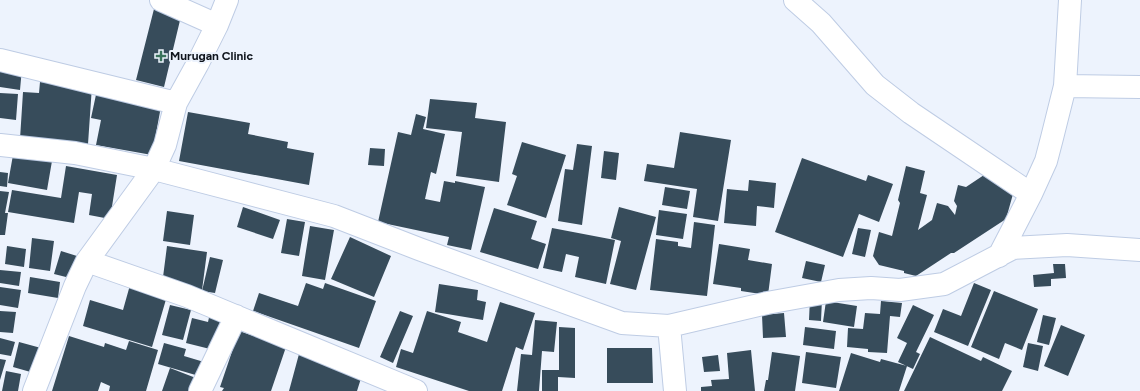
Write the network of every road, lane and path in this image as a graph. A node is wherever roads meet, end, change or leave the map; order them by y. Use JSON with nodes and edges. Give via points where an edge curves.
{"nodes":[{"id":1,"x":161,"y":0,"type":"edge"},
{"id":2,"x":227,"y":0,"type":"edge"},
{"id":3,"x":795,"y":0,"type":"edge"},
{"id":4,"x":1070,"y":0,"type":"edge"},
{"id":5,"x":217,"y":25,"type":"junction"},
{"id":6,"x":0,"y":60,"type":"edge"},
{"id":7,"x":1065,"y":86,"type":"junction"},
{"id":8,"x":1140,"y":86,"type":"edge"},
{"id":9,"x":176,"y":103,"type":"junction"},
{"id":10,"x":0,"y":145,"type":"edge"},
{"id":11,"x":154,"y":169,"type":"junction"},
{"id":12,"x":1031,"y":194,"type":"junction"},
{"id":13,"x":1140,"y":250,"type":"edge"},
{"id":14,"x":999,"y":256,"type":"junction"},
{"id":15,"x":87,"y":261,"type":"junction"},
{"id":16,"x":236,"y":316,"type":"junction"},
{"id":17,"x":669,"y":326,"type":"junction"},
{"id":18,"x":34,"y":391,"type":"edge"},
{"id":19,"x":200,"y":391,"type":"edge"},
{"id":20,"x":416,"y":391,"type":"edge"},
{"id":21,"x":675,"y":391,"type":"edge"}],
"edges":[{"from":1,"to":5,"type":"street"},
{"from":2,"to":5,"type":"street"},
{"from":3,"to":12,"type":"street","via":[[821,23],[876,85],[911,113]]},
{"from":4,"to":7,"type":"street"},
{"from":5,"to":9,"type":"street"},
{"from":6,"to":9,"type":"street"},
{"from":7,"to":8,"type":"street"},
{"from":7,"to":12,"type":"street","via":[[1046,160]]},
{"from":9,"to":11,"type":"street","via":[[165,145]]},
{"from":10,"to":11,"type":"street","via":[[75,153]]},
{"from":11,"to":15,"type":"street"},
{"from":11,"to":17,"type":"street","via":[[334,216],[622,323]]},
{"from":12,"to":14,"type":"street"},
{"from":13,"to":14,"type":"street","via":[[1067,245],[1013,248]]},
{"from":14,"to":17,"type":"street","via":[[944,284],[900,290],[839,290],[767,303]]},
{"from":15,"to":16,"type":"street"},
{"from":15,"to":18,"type":"street"},
{"from":16,"to":19,"type":"street"},
{"from":16,"to":20,"type":"street"},
{"from":17,"to":21,"type":"street"}]}
